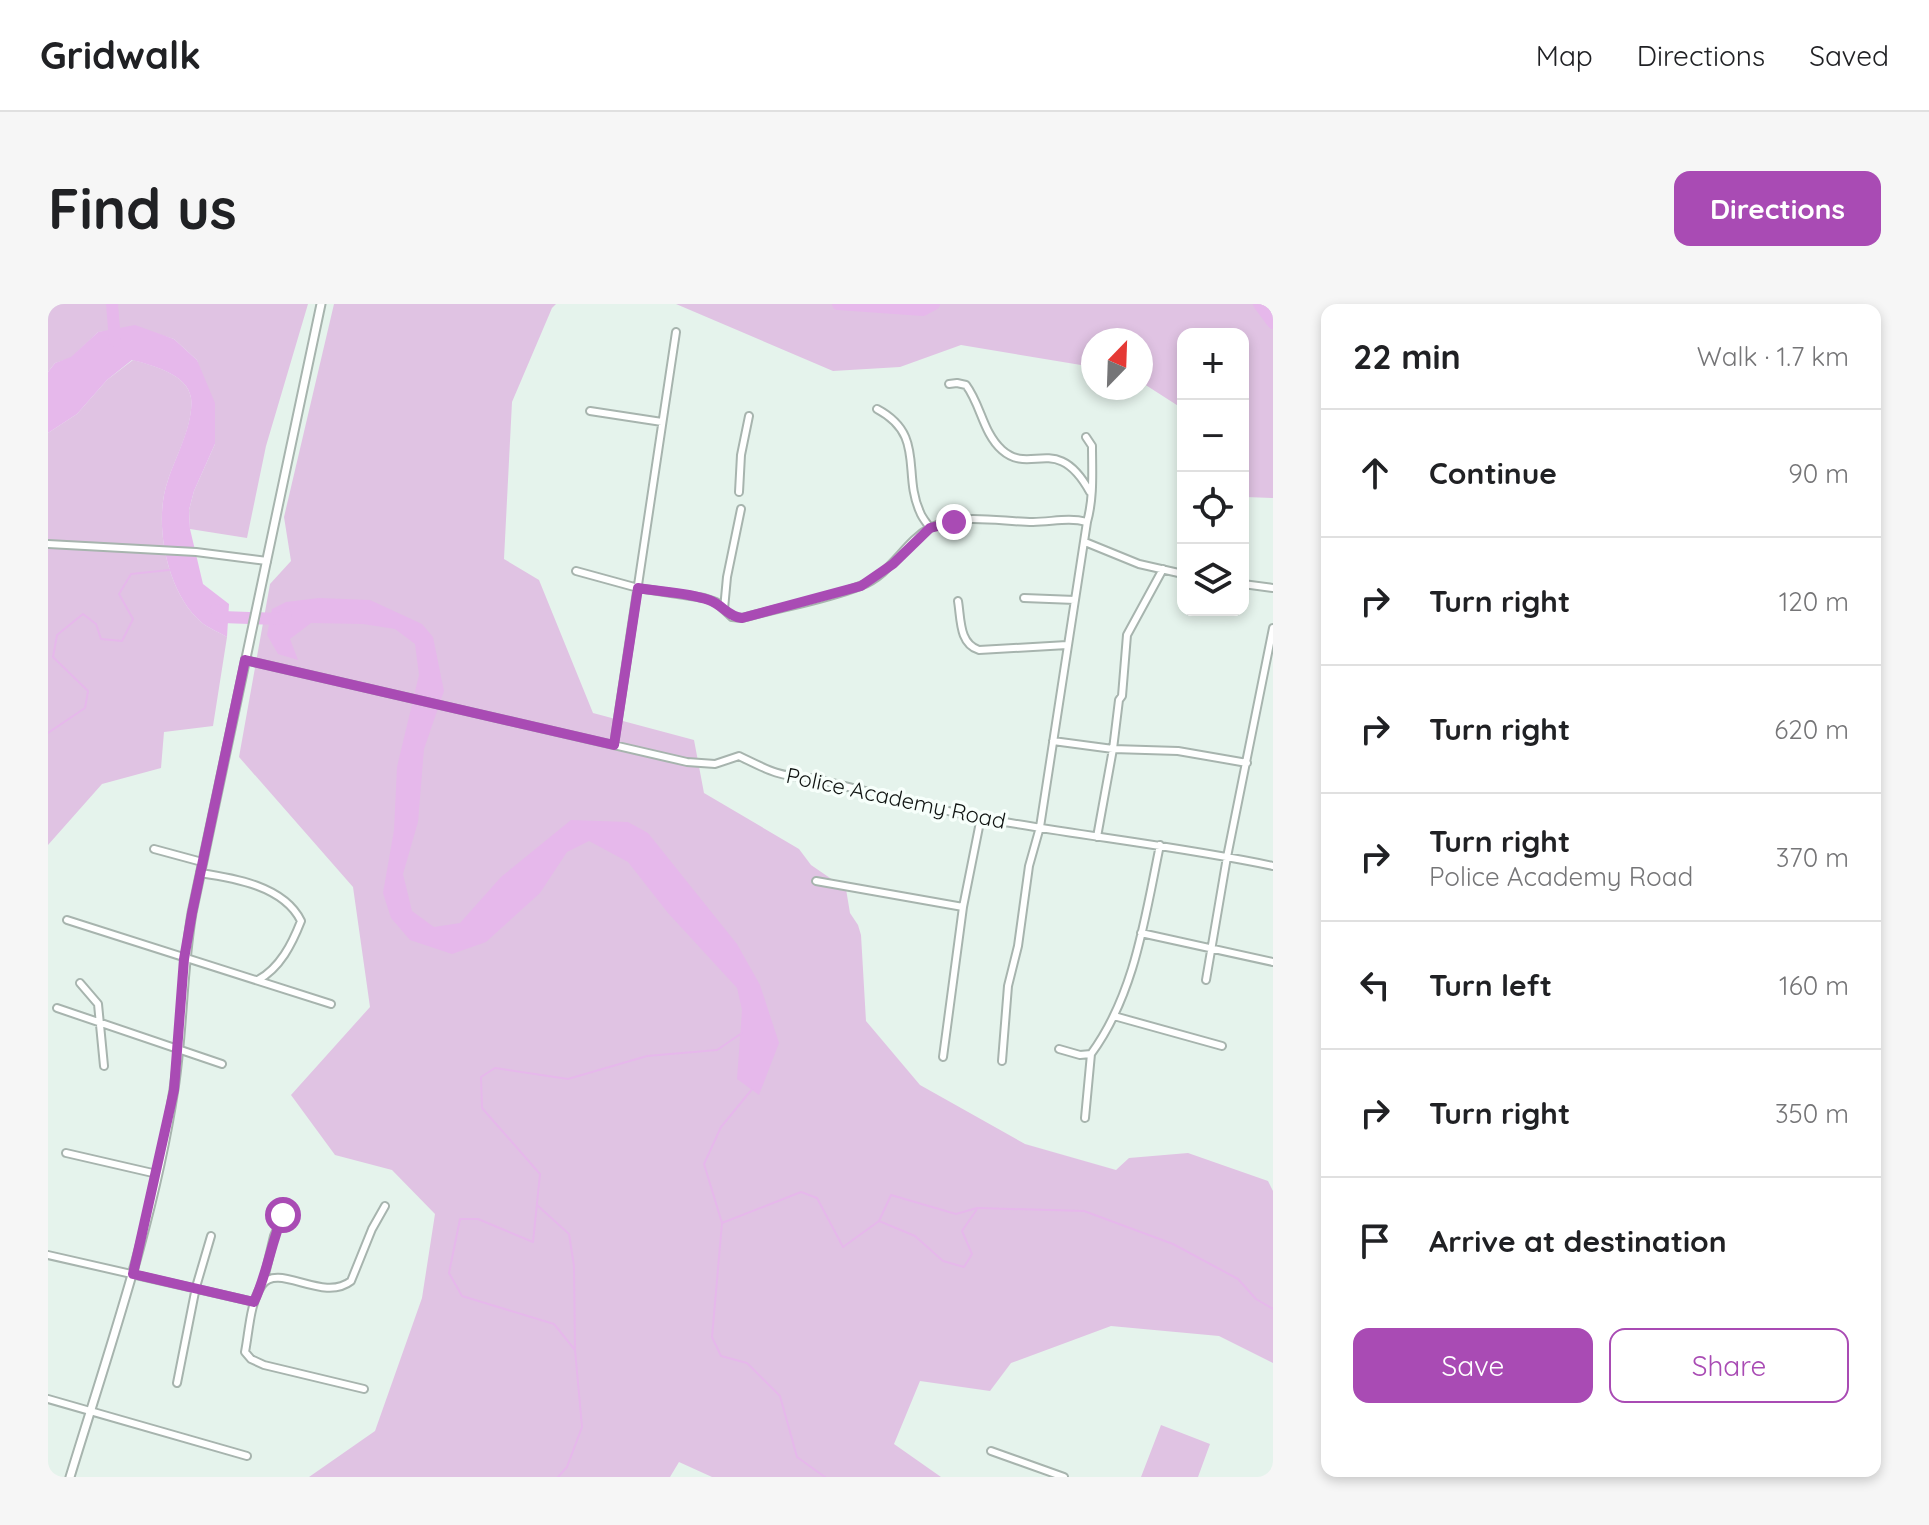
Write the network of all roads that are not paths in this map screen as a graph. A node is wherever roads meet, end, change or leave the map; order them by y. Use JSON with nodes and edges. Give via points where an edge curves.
{"nodes":[{"id":1,"x":321,"y":304,"type":"edge"},
{"id":2,"x":676,"y":332,"type":"dead end"},
{"id":3,"x":949,"y":384,"type":"dead end"},
{"id":4,"x":877,"y":409,"type":"dead end"},
{"id":5,"x":590,"y":411,"type":"dead end"},
{"id":6,"x":749,"y":416,"type":"dead end"},
{"id":7,"x":662,"y":422,"type":"junction"},
{"id":8,"x":1086,"y":437,"type":"dead end"},
{"id":9,"x":739,"y":492,"type":"dead end"},
{"id":10,"x":1090,"y":492,"type":"junction"},
{"id":11,"x":741,"y":509,"type":"dead end"},
{"id":12,"x":1087,"y":522,"type":"junction"},
{"id":13,"x":930,"y":528,"type":"junction"},
{"id":14,"x":1085,"y":542,"type":"junction"},
{"id":15,"x":48,"y":544,"type":"edge"},
{"id":16,"x":267,"y":561,"type":"junction"},
{"id":17,"x":1163,"y":569,"type":"junction"},
{"id":18,"x":576,"y":571,"type":"dead end"},
{"id":19,"x":1177,"y":572,"type":"edge"},
{"id":20,"x":1249,"y":585,"type":"edge"},
{"id":21,"x":638,"y":588,"type":"junction"},
{"id":22,"x":1273,"y":588,"type":"edge"},
{"id":23,"x":1024,"y":598,"type":"dead end"},
{"id":24,"x":1075,"y":600,"type":"junction"},
{"id":25,"x":958,"y":601,"type":"dead end"},
{"id":26,"x":724,"y":609,"type":"junction"},
{"id":27,"x":1273,"y":628,"type":"edge"},
{"id":28,"x":1067,"y":645,"type":"junction"},
{"id":29,"x":245,"y":660,"type":"junction"},
{"id":30,"x":1053,"y":741,"type":"junction"},
{"id":31,"x":614,"y":745,"type":"junction"},
{"id":32,"x":1113,"y":749,"type":"junction"},
{"id":33,"x":1247,"y":763,"type":"junction"},
{"id":34,"x":981,"y":817,"type":"junction"},
{"id":35,"x":1040,"y":827,"type":"junction"},
{"id":36,"x":1097,"y":837,"type":"junction"},
{"id":37,"x":1160,"y":845,"type":"junction"},
{"id":38,"x":154,"y":849,"type":"dead end"},
{"id":39,"x":1227,"y":857,"type":"junction"},
{"id":40,"x":202,"y":862,"type":"junction"},
{"id":41,"x":1273,"y":866,"type":"edge"},
{"id":42,"x":200,"y":873,"type":"junction"},
{"id":43,"x":816,"y":881,"type":"dead end"},
{"id":44,"x":963,"y":907,"type":"junction"},
{"id":45,"x":67,"y":920,"type":"dead end"},
{"id":46,"x":1141,"y":933,"type":"junction"},
{"id":47,"x":1210,"y":948,"type":"junction"},
{"id":48,"x":184,"y":959,"type":"junction"},
{"id":49,"x":1273,"y":962,"type":"edge"},
{"id":50,"x":257,"y":980,"type":"junction"},
{"id":51,"x":1206,"y":980,"type":"dead end"},
{"id":52,"x":80,"y":983,"type":"dead end"},
{"id":53,"x":331,"y":1004,"type":"dead end"},
{"id":54,"x":57,"y":1008,"type":"dead end"},
{"id":55,"x":1114,"y":1016,"type":"junction"},
{"id":56,"x":99,"y":1022,"type":"junction"},
{"id":57,"x":1222,"y":1046,"type":"dead end"},
{"id":58,"x":1059,"y":1049,"type":"dead end"},
{"id":59,"x":179,"y":1051,"type":"junction"},
{"id":60,"x":1091,"y":1054,"type":"junction"},
{"id":61,"x":943,"y":1057,"type":"dead end"},
{"id":62,"x":1002,"y":1061,"type":"dead end"},
{"id":63,"x":222,"y":1064,"type":"dead end"},
{"id":64,"x":104,"y":1066,"type":"dead end"},
{"id":65,"x":1085,"y":1118,"type":"dead end"},
{"id":66,"x":66,"y":1153,"type":"dead end"},
{"id":67,"x":157,"y":1174,"type":"junction"},
{"id":68,"x":385,"y":1206,"type":"dead end"},
{"id":69,"x":283,"y":1215,"type":"dead end"},
{"id":70,"x":211,"y":1236,"type":"dead end"},
{"id":71,"x":48,"y":1255,"type":"edge"},
{"id":72,"x":133,"y":1274,"type":"junction"},
{"id":73,"x":263,"y":1283,"type":"junction"},
{"id":74,"x":196,"y":1287,"type":"junction"},
{"id":75,"x":254,"y":1302,"type":"junction"},
{"id":76,"x":177,"y":1383,"type":"dead end"},
{"id":77,"x":364,"y":1389,"type":"dead end"},
{"id":78,"x":48,"y":1399,"type":"edge"},
{"id":79,"x":90,"y":1410,"type":"junction"},
{"id":80,"x":991,"y":1451,"type":"dead end"},
{"id":81,"x":247,"y":1456,"type":"dead end"},
{"id":82,"x":70,"y":1477,"type":"edge"},
{"id":83,"x":1064,"y":1477,"type":"edge"}],
"edges":[{"from":1,"to":16,"type":"street"},
{"from":2,"to":7,"type":"street"},
{"from":3,"to":10,"type":"street","via":[[966,385],[1002,450],[1016,459],[1063,460]]},
{"from":4,"to":13,"type":"street","via":[[905,434],[917,504]]},
{"from":5,"to":7,"type":"street"},
{"from":6,"to":9,"type":"street"},
{"from":7,"to":21,"type":"street"},
{"from":8,"to":10,"type":"street","via":[[1094,468]]},
{"from":10,"to":12,"type":"street"},
{"from":11,"to":26,"type":"street"},
{"from":12,"to":13,"type":"street","via":[[983,519]]},
{"from":12,"to":14,"type":"street"},
{"from":13,"to":26,"type":"street","via":[[861,586],[742,618]]},
{"from":14,"to":17,"type":"street"},
{"from":14,"to":24,"type":"street"},
{"from":15,"to":16,"type":"street"},
{"from":16,"to":29,"type":"street"},
{"from":17,"to":19,"type":"street"},
{"from":17,"to":32,"type":"street","via":[[1127,635]]},
{"from":18,"to":21,"type":"street"},
{"from":20,"to":22,"type":"street"},
{"from":21,"to":26,"type":"street","via":[[704,598]]},
{"from":21,"to":31,"type":"street"},
{"from":23,"to":24,"type":"street"},
{"from":24,"to":28,"type":"street"},
{"from":25,"to":28,"type":"street","via":[[971,648]]},
{"from":27,"to":33,"type":"street"},
{"from":28,"to":30,"type":"street"},
{"from":29,"to":31,"type":"street","name":"Police Academy Road"},
{"from":29,"to":40,"type":"street"},
{"from":30,"to":32,"type":"street"},
{"from":30,"to":35,"type":"street"},
{"from":31,"to":34,"type":"street","name":"Police Academy Road","via":[[687,762],[715,764],[739,756],[785,777],[810,778]]},
{"from":32,"to":33,"type":"street","via":[[1178,751]]},
{"from":32,"to":36,"type":"street"},
{"from":33,"to":39,"type":"street"},
{"from":34,"to":35,"type":"street","name":"Police Academy Road"},
{"from":34,"to":44,"type":"street"},
{"from":35,"to":36,"type":"street","name":"Police Academy Road"},
{"from":35,"to":62,"type":"street","via":[[1008,986]]},
{"from":36,"to":37,"type":"street","name":"Police Academy Road"},
{"from":37,"to":39,"type":"street","name":"Police Academy Road"},
{"from":37,"to":46,"type":"street"},
{"from":38,"to":40,"type":"street"},
{"from":39,"to":41,"type":"street","name":"Police Academy Road"},
{"from":39,"to":47,"type":"street"},
{"from":40,"to":42,"type":"street"},
{"from":42,"to":48,"type":"street"},
{"from":42,"to":50,"type":"street","via":[[239,878],[297,911],[301,921],[293,941],[270,973]]},
{"from":43,"to":44,"type":"street"},
{"from":44,"to":61,"type":"street"},
{"from":45,"to":48,"type":"street"},
{"from":46,"to":47,"type":"street"},
{"from":46,"to":55,"type":"street"},
{"from":47,"to":49,"type":"street"},
{"from":47,"to":51,"type":"street"},
{"from":48,"to":50,"type":"street"},
{"from":48,"to":59,"type":"street"},
{"from":50,"to":53,"type":"street"},
{"from":52,"to":56,"type":"street","via":[[98,1004]]},
{"from":54,"to":56,"type":"street"},
{"from":55,"to":57,"type":"street"},
{"from":55,"to":60,"type":"street"},
{"from":56,"to":59,"type":"street"},
{"from":56,"to":64,"type":"street"},
{"from":58,"to":60,"type":"street"},
{"from":59,"to":63,"type":"street"},
{"from":59,"to":67,"type":"street"},
{"from":60,"to":65,"type":"street"},
{"from":66,"to":67,"type":"street"},
{"from":67,"to":72,"type":"street"},
{"from":68,"to":73,"type":"street","via":[[344,1286],[326,1289],[274,1276]]},
{"from":69,"to":73,"type":"street"},
{"from":70,"to":74,"type":"street"},
{"from":71,"to":72,"type":"street"},
{"from":72,"to":74,"type":"street"},
{"from":72,"to":79,"type":"street"},
{"from":73,"to":75,"type":"street"},
{"from":74,"to":75,"type":"street"},
{"from":74,"to":76,"type":"street"},
{"from":75,"to":77,"type":"street","via":[[245,1352],[251,1359]]},
{"from":78,"to":79,"type":"street"},
{"from":79,"to":81,"type":"street"},
{"from":79,"to":82,"type":"street"},
{"from":80,"to":83,"type":"street"}]}
